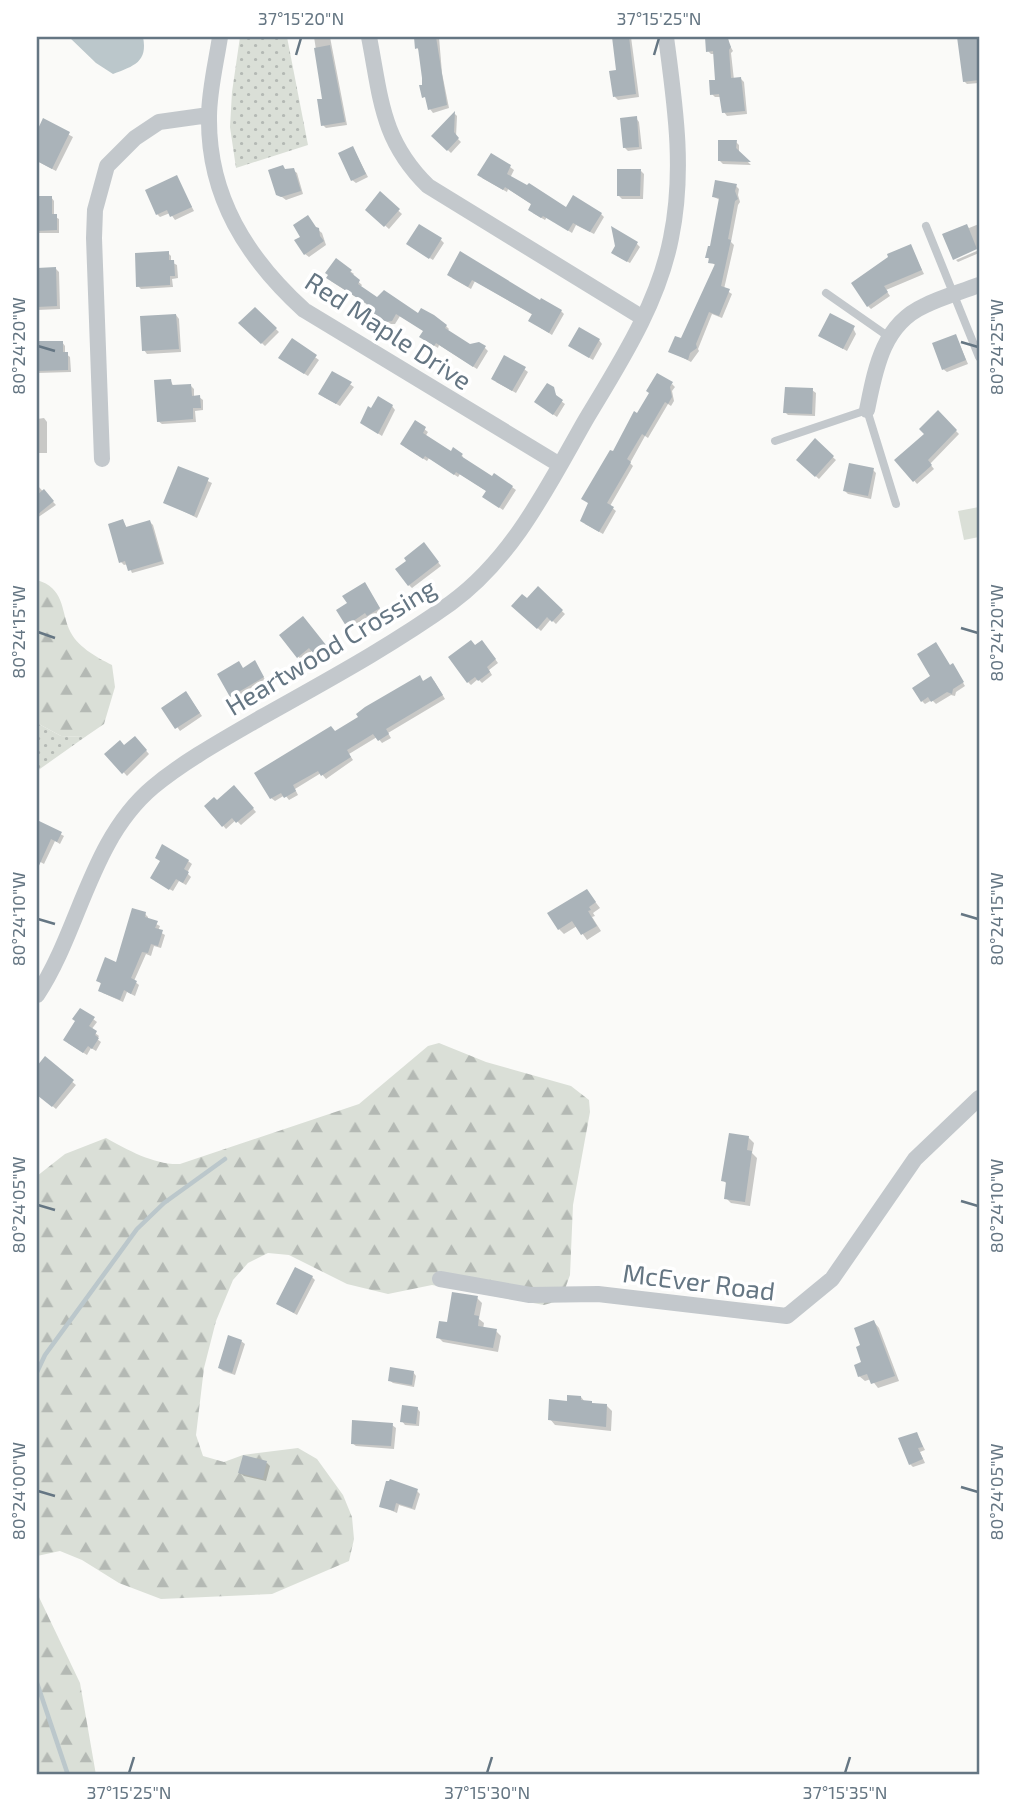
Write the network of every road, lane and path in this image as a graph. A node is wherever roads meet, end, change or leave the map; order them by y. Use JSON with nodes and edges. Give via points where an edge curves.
{"nodes":[{"id":1,"x":220,"y":37,"type":"edge"},
{"id":2,"x":369,"y":37,"type":"edge"},
{"id":3,"x":666,"y":37,"type":"edge"},
{"id":4,"x":209,"y":115,"type":"junction"},
{"id":5,"x":926,"y":226,"type":"dead end"},
{"id":6,"x":979,"y":285,"type":"edge"},
{"id":7,"x":826,"y":293,"type":"dead end"},
{"id":8,"x":954,"y":294,"type":"junction"},
{"id":9,"x":643,"y":318,"type":"junction"},
{"id":10,"x":889,"y":337,"type":"junction"},
{"id":11,"x":979,"y":357,"type":"edge"},
{"id":12,"x":867,"y":411,"type":"junction"},
{"id":13,"x":775,"y":441,"type":"dead end"},
{"id":14,"x":103,"y":459,"type":"dead end"},
{"id":15,"x":560,"y":465,"type":"junction"},
{"id":16,"x":896,"y":504,"type":"dead end"},
{"id":17,"x":37,"y":995,"type":"edge"},
{"id":18,"x":979,"y":1098,"type":"edge"},
{"id":19,"x":440,"y":1279,"type":"dead end"}],
"edges":[{"from":1,"to":4,"type":"street","name":"Red Maple Drive"},
{"from":2,"to":9,"type":"street","via":[[385,120],[411,170],[428,186]]},
{"from":3,"to":9,"type":"street","name":"Heartwood Crossing","via":[[679,152],[677,200],[671,241]]},
{"from":4,"to":14,"type":"street","via":[[159,122],[107,166],[94,209]]},
{"from":4,"to":15,"type":"street","name":"Red Maple Drive","via":[[212,156],[224,201],[238,232],[276,285],[304,310]]},
{"from":5,"to":8,"type":"lane"},
{"from":6,"to":8,"type":"street"},
{"from":7,"to":10,"type":"lane"},
{"from":8,"to":10,"type":"street","via":[[921,306]]},
{"from":8,"to":11,"type":"lane"},
{"from":9,"to":15,"type":"street","name":"Heartwood Crossing"},
{"from":10,"to":12,"type":"street","via":[[877,364]]},
{"from":12,"to":13,"type":"lane"},
{"from":12,"to":16,"type":"lane"},
{"from":15,"to":17,"type":"street","name":"Heartwood Crossing","via":[[507,548],[481,579],[404,636],[224,739],[152,788],[107,848]]},
{"from":18,"to":19,"type":"street","name":"McEver Road","via":[[915,1159],[832,1279],[787,1316],[598,1294],[530,1295]]}]}
